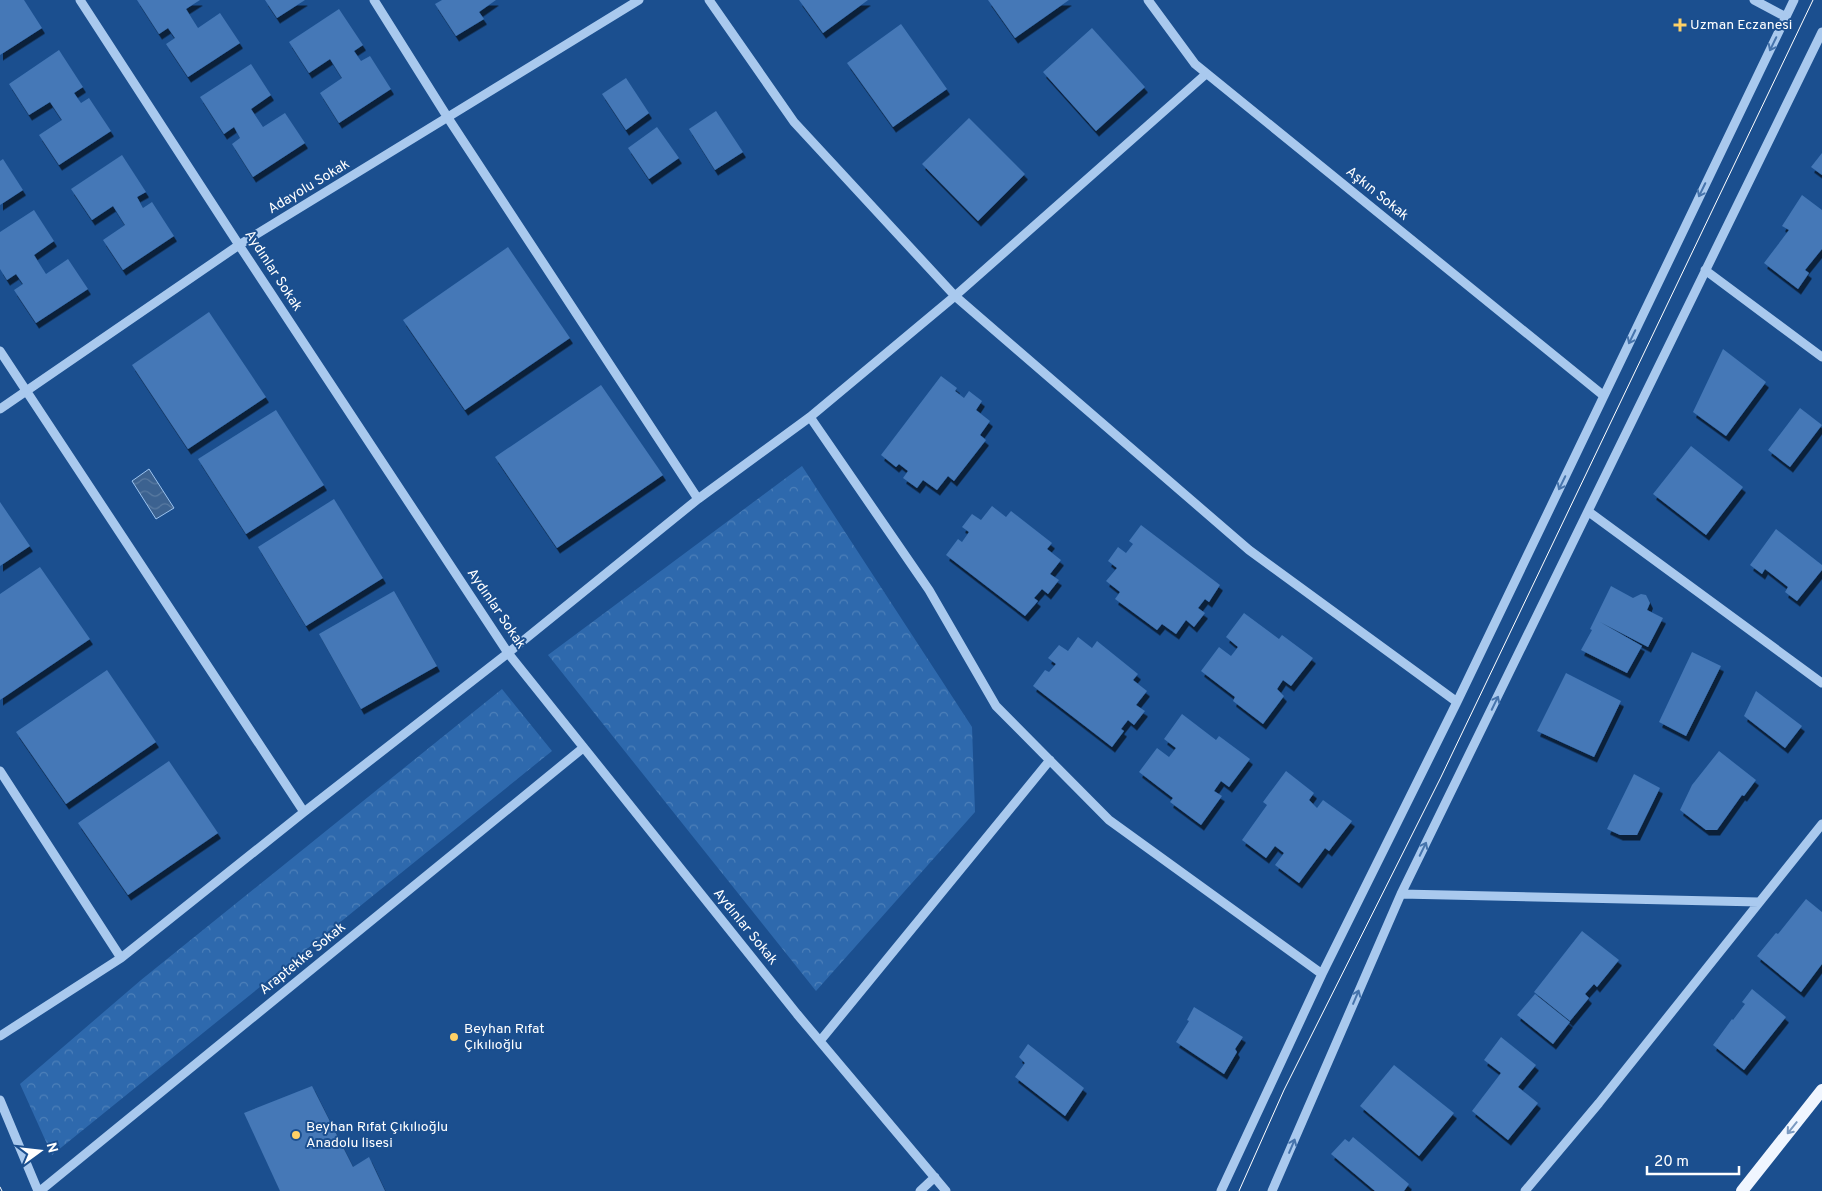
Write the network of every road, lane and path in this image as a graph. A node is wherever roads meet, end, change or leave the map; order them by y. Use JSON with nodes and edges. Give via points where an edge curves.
{"nodes":[{"id":1,"x":80,"y":0,"type":"edge"},
{"id":2,"x":374,"y":0,"type":"edge"},
{"id":3,"x":640,"y":0,"type":"edge"},
{"id":4,"x":709,"y":0,"type":"edge"},
{"id":5,"x":1148,"y":0,"type":"edge"},
{"id":6,"x":1754,"y":0,"type":"edge"},
{"id":7,"x":1794,"y":0,"type":"edge"},
{"id":8,"x":1786,"y":17,"type":"junction"},
{"id":9,"x":1822,"y":32,"type":"edge"},
{"id":10,"x":1206,"y":74,"type":"junction"},
{"id":11,"x":448,"y":118,"type":"junction"},
{"id":12,"x":239,"y":246,"type":"junction"},
{"id":13,"x":1706,"y":270,"type":"junction"},
{"id":14,"x":955,"y":296,"type":"junction"},
{"id":15,"x":0,"y":351,"type":"edge"},
{"id":16,"x":1822,"y":358,"type":"edge"},
{"id":17,"x":26,"y":391,"type":"junction"},
{"id":18,"x":1604,"y":396,"type":"junction"},
{"id":19,"x":0,"y":409,"type":"edge"},
{"id":20,"x":810,"y":417,"type":"junction"},
{"id":21,"x":698,"y":499,"type":"junction"},
{"id":22,"x":1589,"y":512,"type":"junction"},
{"id":23,"x":508,"y":653,"type":"junction"},
{"id":24,"x":1822,"y":683,"type":"edge"},
{"id":25,"x":1457,"y":702,"type":"junction"},
{"id":26,"x":583,"y":748,"type":"junction"},
{"id":27,"x":1050,"y":760,"type":"junction"},
{"id":28,"x":0,"y":771,"type":"edge"},
{"id":29,"x":304,"y":812,"type":"junction"},
{"id":30,"x":1822,"y":824,"type":"edge"},
{"id":31,"x":1401,"y":894,"type":"junction"},
{"id":32,"x":1759,"y":902,"type":"junction"},
{"id":33,"x":122,"y":958,"type":"junction"},
{"id":34,"x":1322,"y":974,"type":"junction"},
{"id":35,"x":0,"y":1036,"type":"edge"},
{"id":36,"x":820,"y":1041,"type":"junction"},
{"id":37,"x":1822,"y":1090,"type":"edge"},
{"id":38,"x":0,"y":1100,"type":"edge"},
{"id":39,"x":935,"y":1177,"type":"junction"},
{"id":40,"x":39,"y":1191,"type":"edge"},
{"id":41,"x":920,"y":1191,"type":"edge"},
{"id":42,"x":946,"y":1191,"type":"edge"},
{"id":43,"x":1221,"y":1191,"type":"edge"},
{"id":44,"x":1272,"y":1191,"type":"edge"},
{"id":45,"x":1525,"y":1191,"type":"edge"},
{"id":46,"x":1742,"y":1191,"type":"edge"}],
"edges":[{"from":1,"to":12,"type":"street","name":"Aydınlar Sokak"},
{"from":2,"to":11,"type":"street"},
{"from":3,"to":11,"type":"street","name":"Adayolu Sokak"},
{"from":4,"to":14,"type":"street","via":[[794,122]]},
{"from":5,"to":10,"type":"street","name":"Aşkın Sokak"},
{"from":6,"to":8,"type":"street"},
{"from":7,"to":8,"type":"street"},
{"from":8,"to":18,"type":"street","one_way":true},
{"from":9,"to":13,"type":"street"},
{"from":10,"to":14,"type":"street"},
{"from":10,"to":18,"type":"street","name":"Aşkın Sokak"},
{"from":11,"to":12,"type":"street","name":"Adayolu Sokak"},
{"from":11,"to":21,"type":"street"},
{"from":12,"to":17,"type":"street","name":"Adayolu Sokak"},
{"from":12,"to":23,"type":"street","name":"Aydınlar Sokak"},
{"from":13,"to":16,"type":"street"},
{"from":13,"to":22,"type":"street"},
{"from":14,"to":20,"type":"street"},
{"from":14,"to":25,"type":"street","via":[[1250,550]]},
{"from":15,"to":17,"type":"street"},
{"from":17,"to":19,"type":"street","name":"Adayolu Sokak"},
{"from":17,"to":29,"type":"street"},
{"from":18,"to":25,"type":"street","one_way":true},
{"from":20,"to":21,"type":"street"},
{"from":20,"to":27,"type":"street","via":[[929,590],[996,706]]},
{"from":21,"to":23,"type":"street"},
{"from":22,"to":24,"type":"street"},
{"from":31,"to":22,"type":"street","one_way":true},
{"from":23,"to":26,"type":"street","name":"Aydınlar Sokak"},
{"from":23,"to":29,"type":"street"},
{"from":25,"to":34,"type":"street"},
{"from":26,"to":36,"type":"street","name":"Aydınlar Sokak"},
{"from":26,"to":40,"type":"street","name":"Araptekke Sokak"},
{"from":27,"to":34,"type":"street","via":[[1109,820]]},
{"from":27,"to":36,"type":"street"},
{"from":28,"to":33,"type":"street"},
{"from":29,"to":33,"type":"street"},
{"from":30,"to":32,"type":"street"},
{"from":31,"to":32,"type":"street"},
{"from":44,"to":31,"type":"street","one_way":true},
{"from":32,"to":45,"type":"street"},
{"from":33,"to":35,"type":"street"},
{"from":34,"to":43,"type":"street"},
{"from":36,"to":39,"type":"street","name":"Aydınlar Sokak"},
{"from":37,"to":46,"type":"main road","one_way":true},
{"from":38,"to":40,"type":"street"},
{"from":39,"to":41,"type":"street"},
{"from":39,"to":42,"type":"street","name":"Aydınlar Sokak"}]}
